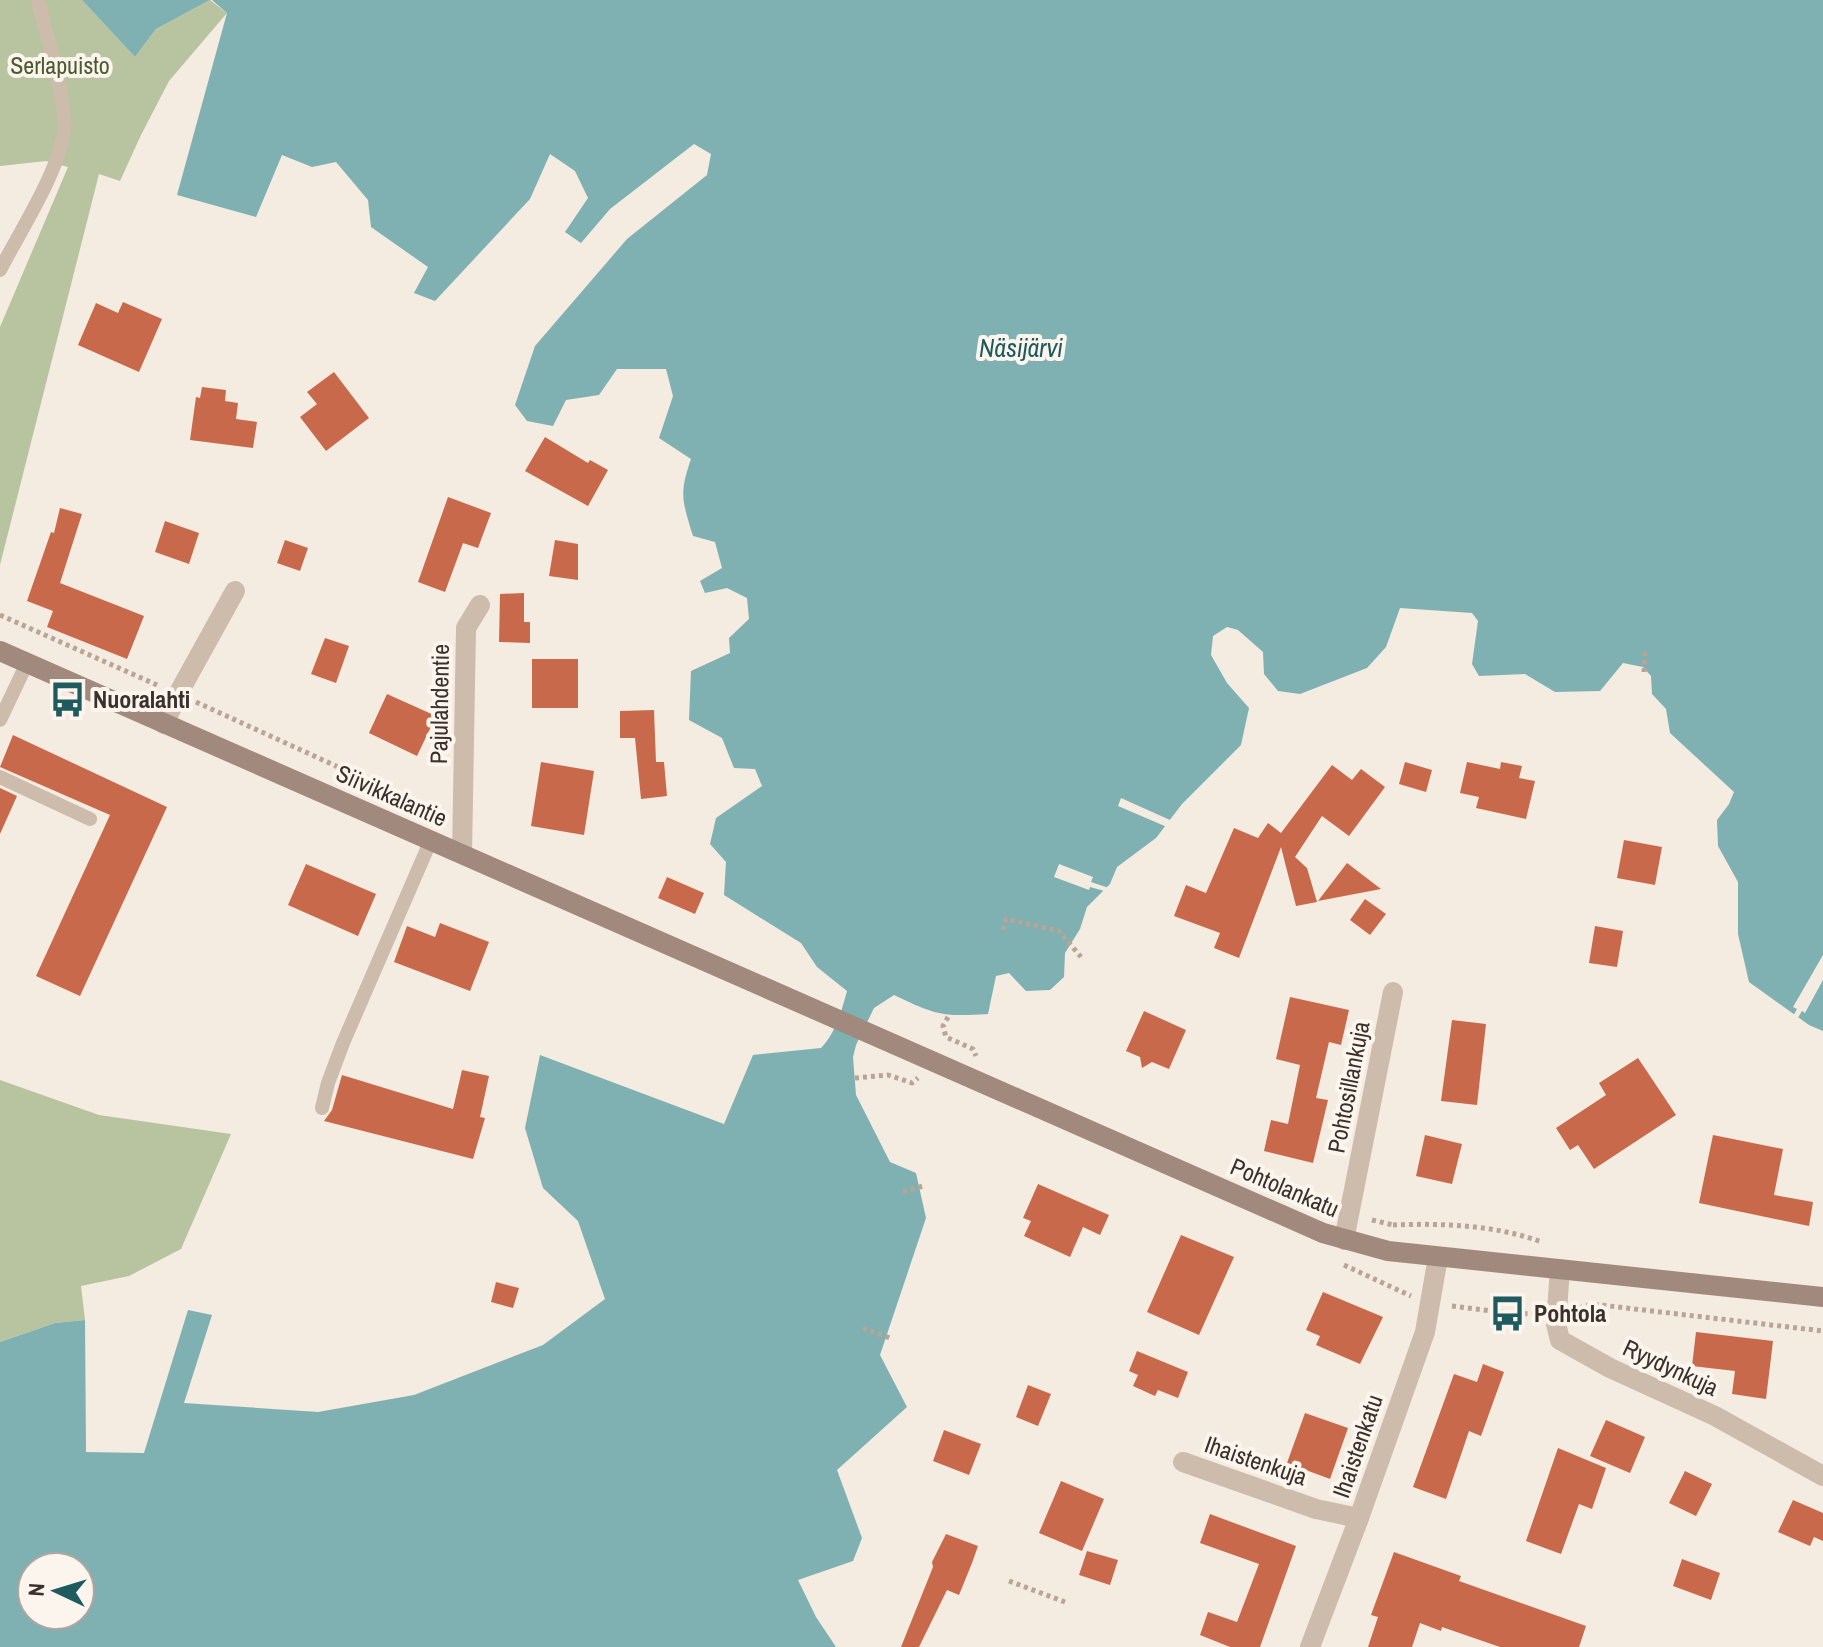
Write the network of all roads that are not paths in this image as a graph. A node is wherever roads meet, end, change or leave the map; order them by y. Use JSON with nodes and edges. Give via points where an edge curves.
{"nodes":[{"id":1,"x":38,"y":0,"type":"edge"},
{"id":2,"x":0,"y":270,"type":"edge"},
{"id":3,"x":235,"y":591,"type":"dead end"},
{"id":4,"x":480,"y":605,"type":"dead end"},
{"id":5,"x":0,"y":651,"type":"edge"},
{"id":6,"x":27,"y":663,"type":"junction"},
{"id":7,"x":0,"y":720,"type":"edge"},
{"id":8,"x":164,"y":724,"type":"junction"},
{"id":9,"x":0,"y":777,"type":"edge"},
{"id":10,"x":90,"y":819,"type":"dead end"},
{"id":11,"x":431,"y":840,"type":"junction"},
{"id":12,"x":462,"y":854,"type":"junction"},
{"id":13,"x":764,"y":987,"type":"joint"},
{"id":14,"x":1393,"y":992,"type":"dead end"},
{"id":15,"x":322,"y":1108,"type":"dead end"},
{"id":16,"x":1344,"y":1240,"type":"junction"},
{"id":17,"x":1438,"y":1257,"type":"junction"},
{"id":18,"x":1560,"y":1269,"type":"junction"},
{"id":19,"x":1823,"y":1297,"type":"edge"},
{"id":20,"x":1183,"y":1462,"type":"dead end"},
{"id":21,"x":1823,"y":1476,"type":"edge"},
{"id":22,"x":1359,"y":1518,"type":"junction"},
{"id":23,"x":1310,"y":1647,"type":"edge"}],
"edges":[{"from":1,"to":2,"type":"lane","via":[[64,130],[51,171]]},
{"from":3,"to":8,"type":"street"},
{"from":4,"to":12,"type":"street","name":"Pajulahdentie","via":[[466,628]]},
{"from":5,"to":6,"type":"main road","name":"Siivikkalantie"},
{"from":6,"to":7,"type":"lane"},
{"from":6,"to":8,"type":"main road","name":"Siivikkalantie"},
{"from":8,"to":11,"type":"main road","name":"Siivikkalantie"},
{"from":9,"to":10,"type":"lane"},
{"from":11,"to":12,"type":"main road","name":"Siivikkalantie"},
{"from":11,"to":15,"type":"lane","via":[[343,1043]]},
{"from":12,"to":13,"type":"main road","name":"Siivikkalantie"},
{"from":13,"to":16,"type":"main road","name":"Pohtolankatu"},
{"from":14,"to":16,"type":"street","name":"Pohtosillankuja"},
{"from":16,"to":17,"type":"main road","name":"Pohtolankatu"},
{"from":17,"to":18,"type":"main road","name":"Pohtolankatu"},
{"from":17,"to":22,"type":"street","name":"Ihaistenkatu","via":[[1425,1332]]},
{"from":18,"to":19,"type":"main road","name":"Pohtolankatu"},
{"from":18,"to":21,"type":"street","name":"Ryydynkuja","via":[[1560,1340]]},
{"from":20,"to":22,"type":"street","name":"Ihaistenkuja","via":[[1316,1509]]},
{"from":22,"to":23,"type":"street","name":"Ihaistenkatu"}]}
